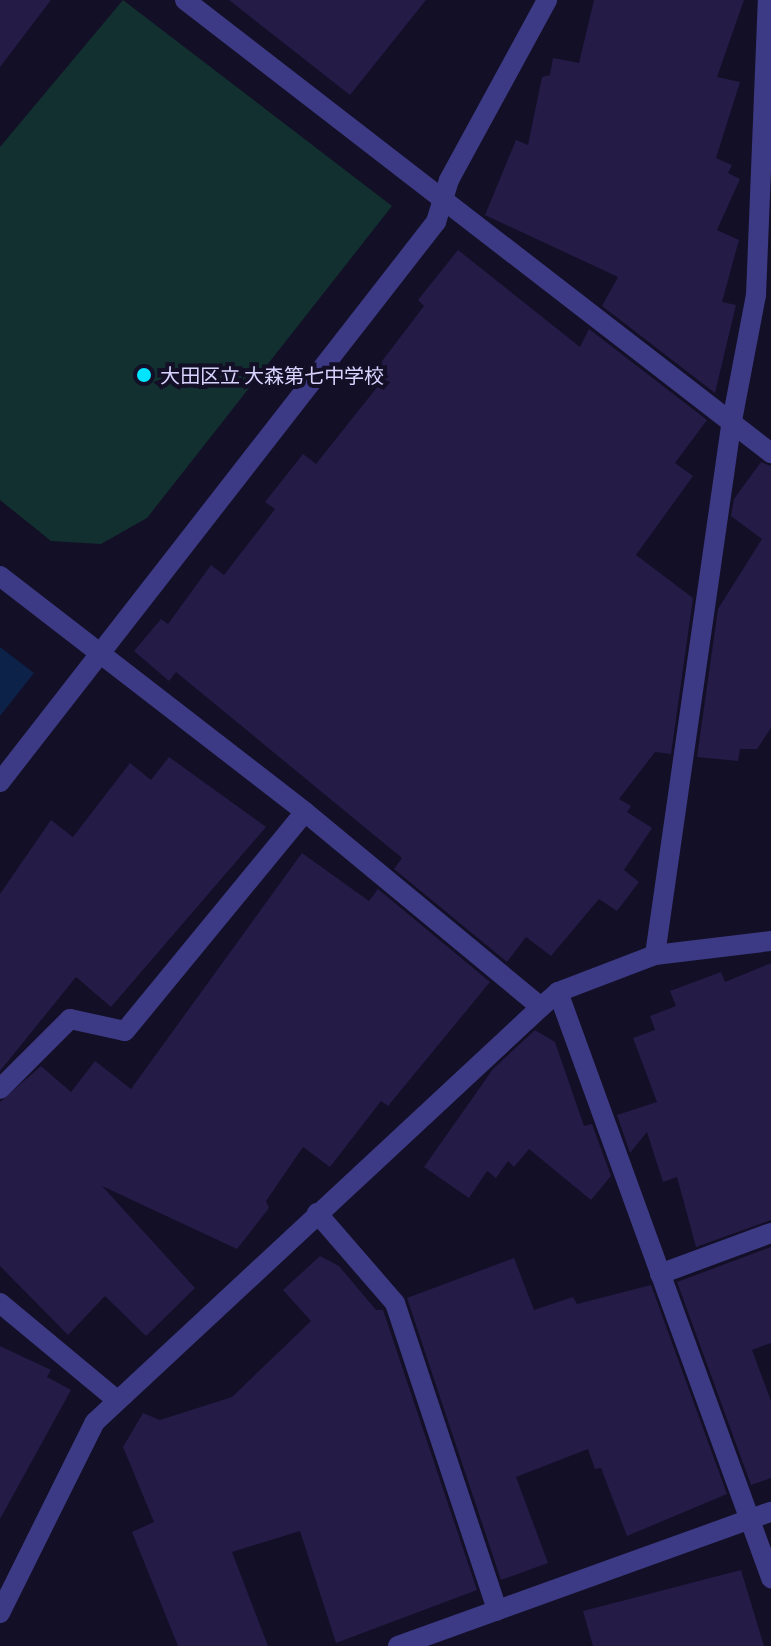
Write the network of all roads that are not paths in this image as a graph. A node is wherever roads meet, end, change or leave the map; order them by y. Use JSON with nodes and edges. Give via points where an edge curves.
{"nodes":[{"id":1,"x":185,"y":0,"type":"edge"},
{"id":2,"x":547,"y":0,"type":"edge"},
{"id":3,"x":768,"y":0,"type":"edge"},
{"id":4,"x":441,"y":202,"type":"junction"},
{"id":5,"x":731,"y":426,"type":"junction"},
{"id":6,"x":771,"y":453,"type":"edge"},
{"id":7,"x":0,"y":576,"type":"edge"},
{"id":8,"x":100,"y":654,"type":"junction"},
{"id":9,"x":0,"y":782,"type":"edge"},
{"id":10,"x":305,"y":812,"type":"junction"},
{"id":11,"x":771,"y":941,"type":"edge"},
{"id":12,"x":655,"y":955,"type":"junction"},
{"id":13,"x":558,"y":992,"type":"junction"},
{"id":14,"x":541,"y":1007,"type":"junction"},
{"id":15,"x":0,"y":1089,"type":"edge"},
{"id":16,"x":317,"y":1213,"type":"junction"},
{"id":17,"x":771,"y":1233,"type":"edge"},
{"id":18,"x":660,"y":1274,"type":"junction"},
{"id":19,"x":0,"y":1303,"type":"edge"},
{"id":20,"x":117,"y":1400,"type":"junction"},
{"id":21,"x":771,"y":1512,"type":"edge"},
{"id":22,"x":750,"y":1520,"type":"junction"},
{"id":23,"x":771,"y":1578,"type":"edge"},
{"id":24,"x":497,"y":1610,"type":"junction"},
{"id":25,"x":0,"y":1613,"type":"edge"},
{"id":26,"x":398,"y":1646,"type":"edge"}],
"edges":[{"from":1,"to":4,"type":"street"},
{"from":2,"to":4,"type":"street"},
{"from":3,"to":5,"type":"street","via":[[756,295]]},
{"from":4,"to":5,"type":"street"},
{"from":4,"to":8,"type":"street","via":[[436,222]]},
{"from":5,"to":6,"type":"street"},
{"from":5,"to":12,"type":"street"},
{"from":7,"to":8,"type":"street"},
{"from":8,"to":9,"type":"street"},
{"from":8,"to":10,"type":"street"},
{"from":10,"to":14,"type":"street"},
{"from":10,"to":15,"type":"street","via":[[125,1031],[70,1019]]},
{"from":11,"to":12,"type":"street"},
{"from":12,"to":13,"type":"street"},
{"from":13,"to":14,"type":"street"},
{"from":13,"to":18,"type":"street"},
{"from":14,"to":16,"type":"street"},
{"from":16,"to":20,"type":"street"},
{"from":16,"to":24,"type":"street","via":[[395,1303]]},
{"from":17,"to":18,"type":"street"},
{"from":18,"to":22,"type":"street"},
{"from":19,"to":20,"type":"street"},
{"from":20,"to":25,"type":"street","via":[[95,1422]]},
{"from":21,"to":22,"type":"street"},
{"from":22,"to":23,"type":"street"},
{"from":22,"to":24,"type":"street"},
{"from":24,"to":26,"type":"street"}]}
